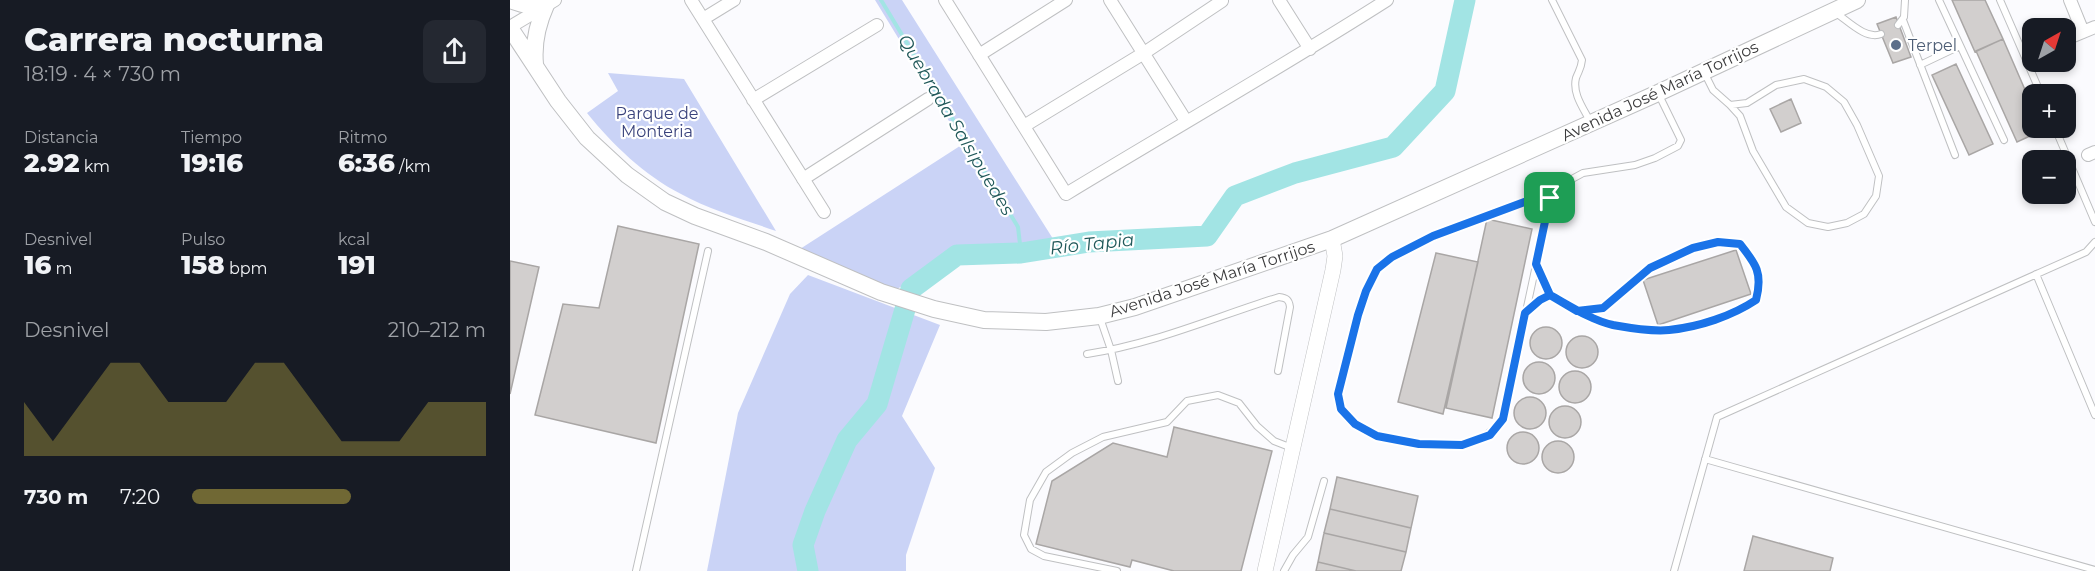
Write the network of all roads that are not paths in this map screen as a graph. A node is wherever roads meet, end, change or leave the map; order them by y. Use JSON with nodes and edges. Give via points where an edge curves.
{"nodes":[{"id":1,"x":510,"y":0,"type":"edge"},
{"id":2,"x":691,"y":0,"type":"edge"},
{"id":3,"x":734,"y":0,"type":"edge"},
{"id":4,"x":945,"y":0,"type":"edge"},
{"id":5,"x":1066,"y":0,"type":"edge"},
{"id":6,"x":1110,"y":0,"type":"edge"},
{"id":7,"x":1279,"y":0,"type":"edge"},
{"id":8,"x":1388,"y":0,"type":"edge"},
{"id":9,"x":1552,"y":0,"type":"edge"},
{"id":10,"x":1857,"y":0,"type":"edge"},
{"id":11,"x":1905,"y":0,"type":"edge"},
{"id":12,"x":1939,"y":0,"type":"edge"},
{"id":13,"x":2000,"y":0,"type":"edge"},
{"id":14,"x":2070,"y":0,"type":"edge"},
{"id":15,"x":1222,"y":2,"type":"dead end"},
{"id":16,"x":551,"y":3,"type":"edge"},
{"id":17,"x":1833,"y":11,"type":"junction"},
{"id":18,"x":703,"y":19,"type":"junction"},
{"id":19,"x":877,"y":25,"type":"dead end"},
{"id":20,"x":510,"y":28,"type":"edge"},
{"id":21,"x":2089,"y":30,"type":"edge"},
{"id":22,"x":1881,"y":34,"type":"dead end"},
{"id":23,"x":1960,"y":46,"type":"junction"},
{"id":24,"x":1310,"y":50,"type":"junction"},
{"id":25,"x":1144,"y":53,"type":"junction"},
{"id":26,"x":979,"y":55,"type":"junction"},
{"id":27,"x":1920,"y":65,"type":"junction"},
{"id":28,"x":535,"y":66,"type":"junction"},
{"id":29,"x":1703,"y":71,"type":"junction"},
{"id":30,"x":2037,"y":84,"type":"edge"},
{"id":31,"x":1658,"y":93,"type":"junction"},
{"id":32,"x":753,"y":99,"type":"junction"},
{"id":33,"x":928,"y":99,"type":"dead end"},
{"id":34,"x":1730,"y":105,"type":"junction"},
{"id":35,"x":1186,"y":121,"type":"junction"},
{"id":36,"x":1591,"y":123,"type":"junction"},
{"id":37,"x":1024,"y":126,"type":"junction"},
{"id":38,"x":2059,"y":138,"type":"edge"},
{"id":39,"x":2004,"y":140,"type":"dead end"},
{"id":40,"x":1955,"y":155,"type":"dead end"},
{"id":41,"x":803,"y":179,"type":"junction"},
{"id":42,"x":1550,"y":198,"type":"junction"},
{"id":43,"x":824,"y":212,"type":"dead end"},
{"id":44,"x":2095,"y":222,"type":"edge"},
{"id":45,"x":1332,"y":239,"type":"junction"},
{"id":46,"x":2095,"y":242,"type":"edge"},
{"id":47,"x":708,"y":251,"type":"dead end"},
{"id":48,"x":1536,"y":264,"type":"junction"},
{"id":49,"x":2036,"y":274,"type":"junction"},
{"id":50,"x":1550,"y":295,"type":"junction"},
{"id":51,"x":1577,"y":311,"type":"junction"},
{"id":52,"x":1525,"y":313,"type":"junction"},
{"id":53,"x":1099,"y":316,"type":"junction"},
{"id":54,"x":1111,"y":350,"type":"junction"},
{"id":55,"x":1087,"y":354,"type":"dead end"},
{"id":56,"x":1278,"y":370,"type":"dead end"},
{"id":57,"x":1118,"y":381,"type":"dead end"},
{"id":58,"x":2095,"y":415,"type":"edge"},
{"id":59,"x":1293,"y":448,"type":"junction"},
{"id":60,"x":1705,"y":459,"type":"junction"},
{"id":61,"x":1324,"y":481,"type":"dead end"},
{"id":62,"x":2095,"y":570,"type":"edge"},
{"id":63,"x":636,"y":571,"type":"edge"},
{"id":64,"x":1118,"y":571,"type":"edge"},
{"id":65,"x":1265,"y":571,"type":"edge"},
{"id":66,"x":1284,"y":571,"type":"edge"},
{"id":67,"x":1674,"y":571,"type":"edge"}],
"edges":[{"from":1,"to":16,"type":"main road","via":[[528,5]]},
{"from":2,"to":18,"type":"street"},
{"from":3,"to":18,"type":"street"},
{"from":4,"to":26,"type":"street"},
{"from":5,"to":26,"type":"street"},
{"from":6,"to":25,"type":"street"},
{"from":7,"to":24,"type":"street"},
{"from":8,"to":24,"type":"street"},
{"from":9,"to":36,"type":"lane","via":[[1582,60],[1575,88]]},
{"from":10,"to":17,"type":"main road","name":"Avenida José María Torrijos"},
{"from":11,"to":27,"type":"lane","via":[[1901,23]]},
{"from":12,"to":23,"type":"lane"},
{"from":13,"to":30,"type":"lane"},
{"from":14,"to":21,"type":"street"},
{"from":15,"to":25,"type":"street"},
{"from":16,"to":20,"type":"street"},
{"from":16,"to":28,"type":"main road","via":[[541,16]]},
{"from":17,"to":22,"type":"lane","via":[[1868,35]]},
{"from":17,"to":29,"type":"main road","name":"Avenida José María Torrijos"},
{"from":18,"to":32,"type":"street"},
{"from":19,"to":32,"type":"street"},
{"from":20,"to":28,"type":"main road","name":"Avenida José María Torrijos"},
{"from":23,"to":27,"type":"lane"},
{"from":23,"to":39,"type":"lane"},
{"from":24,"to":35,"type":"street"},
{"from":25,"to":35,"type":"street"},
{"from":25,"to":37,"type":"street"},
{"from":26,"to":37,"type":"street"},
{"from":27,"to":40,"type":"lane"},
{"from":28,"to":53,"type":"main road","name":"Avenida José María Torrijos","via":[[587,138],[627,175],[665,202],[694,216],[766,242],[881,292],[934,309],[1019,323]]},
{"from":29,"to":31,"type":"main road","name":"Avenida José María Torrijos"},
{"from":29,"to":34,"type":"lane","via":[[1713,90]]},
{"from":31,"to":36,"type":"main road","name":"Avenida José María Torrijos"},
{"from":31,"to":42,"type":"lane","via":[[1680,144],[1635,165],[1583,172],[1561,185]]},
{"from":32,"to":41,"type":"street"},
{"from":33,"to":41,"type":"street"},
{"from":34,"to":34,"type":"lane","via":[[1747,103],[1776,85],[1804,79],[1826,87],[1844,102],[1879,176],[1876,196],[1864,213],[1847,223],[1828,227],[1808,223],[1786,207],[1753,151],[1740,116]]},
{"from":35,"to":37,"type":"street","via":[[1066,194]]},
{"from":36,"to":45,"type":"main road","name":"Avenida José María Torrijos"},
{"from":38,"to":44,"type":"lane"},
{"from":41,"to":43,"type":"street"},
{"from":42,"to":48,"type":"lane"},
{"from":42,"to":52,"type":"lane","via":[[1527,201],[1433,236],[1377,269],[1355,326],[1338,394],[1341,409],[1355,424],[1377,436],[1419,444],[1462,445],[1490,435],[1503,419]]},
{"from":45,"to":53,"type":"main road","name":"Avenida José María Torrijos"},
{"from":45,"to":59,"type":"street","via":[[1333,270]]},
{"from":46,"to":49,"type":"lane","via":[[2086,252]]},
{"from":47,"to":63,"type":"lane"},
{"from":48,"to":50,"type":"lane"},
{"from":48,"to":52,"type":"lane"},
{"from":49,"to":58,"type":"lane"},
{"from":49,"to":60,"type":"lane","via":[[1717,417]]},
{"from":50,"to":51,"type":"lane"},
{"from":50,"to":52,"type":"lane"},
{"from":51,"to":51,"type":"lane","via":[[1603,308],[1650,268],[1693,248],[1718,242],[1740,244],[1753,260],[1761,282],[1756,300],[1740,310],[1668,330],[1612,325]]},
{"from":53,"to":54,"type":"lane"},
{"from":54,"to":55,"type":"lane"},
{"from":54,"to":56,"type":"lane","via":[[1179,332],[1279,297],[1286,298],[1290,307]]},
{"from":54,"to":57,"type":"lane"},
{"from":59,"to":64,"type":"lane","via":[[1274,441],[1239,403],[1218,395],[1187,401],[1167,422],[1103,437],[1072,453],[1046,472],[1030,500],[1024,535],[1031,549],[1044,556]]},
{"from":59,"to":65,"type":"street"},
{"from":60,"to":62,"type":"lane"},
{"from":60,"to":67,"type":"lane"},
{"from":61,"to":66,"type":"lane","via":[[1308,537]]}]}
